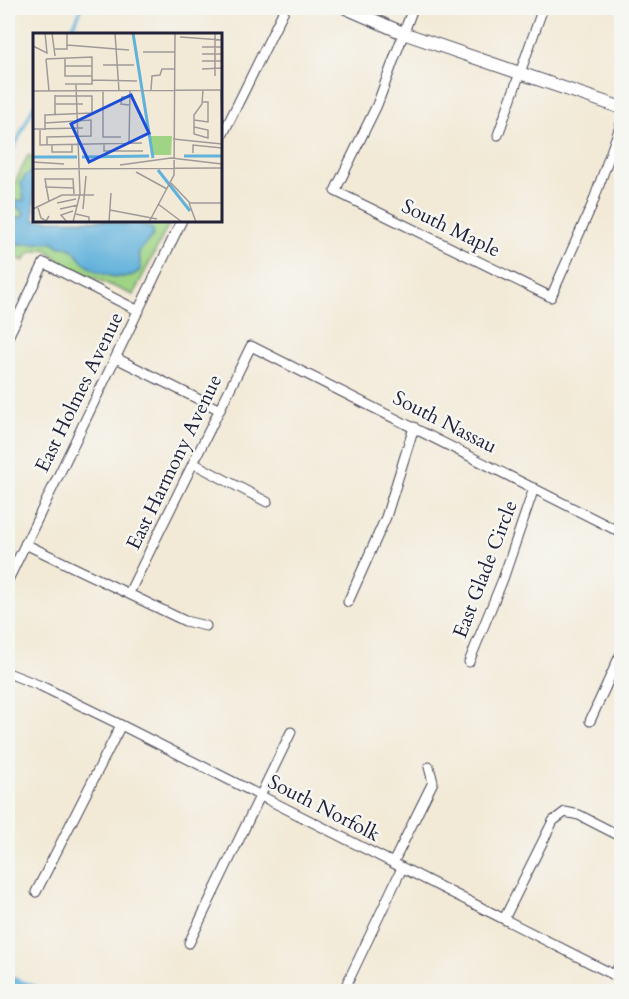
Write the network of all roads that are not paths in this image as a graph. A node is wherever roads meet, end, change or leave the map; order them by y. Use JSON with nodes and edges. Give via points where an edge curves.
{"nodes":[{"id":1,"x":285,"y":8,"type":"edge"},
{"id":2,"x":346,"y":8,"type":"edge"},
{"id":3,"x":413,"y":8,"type":"edge"},
{"id":4,"x":543,"y":8,"type":"edge"},
{"id":5,"x":404,"y":33,"type":"junction"},
{"id":6,"x":520,"y":73,"type":"junction"},
{"id":7,"x":621,"y":108,"type":"edge"},
{"id":8,"x":621,"y":121,"type":"edge"},
{"id":9,"x":223,"y":128,"type":"edge"},
{"id":10,"x":498,"y":135,"type":"dead end"},
{"id":11,"x":181,"y":222,"type":"edge"},
{"id":12,"x":139,"y":311,"type":"junction"},
{"id":13,"x":8,"y":337,"type":"edge"},
{"id":14,"x":251,"y":346,"type":"joint"},
{"id":15,"x":116,"y":358,"type":"junction"},
{"id":16,"x":220,"y":410,"type":"junction"},
{"id":17,"x":414,"y":427,"type":"junction"},
{"id":18,"x":192,"y":463,"type":"junction"},
{"id":19,"x":534,"y":488,"type":"junction"},
{"id":20,"x":267,"y":502,"type":"dead end"},
{"id":21,"x":621,"y":533,"type":"edge"},
{"id":22,"x":25,"y":544,"type":"junction"},
{"id":23,"x":8,"y":580,"type":"edge"},
{"id":24,"x":129,"y":594,"type":"junction"},
{"id":25,"x":348,"y":602,"type":"dead end"},
{"id":26,"x":206,"y":626,"type":"dead end"},
{"id":27,"x":621,"y":651,"type":"edge"},
{"id":28,"x":469,"y":662,"type":"dead end"},
{"id":29,"x":8,"y":673,"type":"edge"},
{"id":30,"x":590,"y":722,"type":"dead end"},
{"id":31,"x":121,"y":725,"type":"junction"},
{"id":32,"x":291,"y":732,"type":"dead end"},
{"id":33,"x":429,"y":767,"type":"dead end"},
{"id":34,"x":260,"y":796,"type":"junction"},
{"id":35,"x":621,"y":837,"type":"edge"},
{"id":36,"x":398,"y":866,"type":"junction"},
{"id":37,"x":36,"y":892,"type":"dead end"},
{"id":38,"x":504,"y":919,"type":"junction"},
{"id":39,"x":189,"y":943,"type":"dead end"},
{"id":40,"x":621,"y":960,"type":"edge"},
{"id":41,"x":618,"y":977,"type":"edge"},
{"id":42,"x":343,"y":992,"type":"edge"}],
"edges":[{"from":1,"to":9,"type":"street"},
{"from":2,"to":5,"type":"street"},
{"from":3,"to":5,"type":"street"},
{"from":4,"to":6,"type":"street"},
{"from":5,"to":6,"type":"street"},
{"from":5,"to":8,"type":"street","name":"South Maple","via":[[377,105],[335,191],[551,297],[592,206]]},
{"from":6,"to":7,"type":"street"},
{"from":6,"to":10,"type":"street"},
{"from":11,"to":12,"type":"street","name":"East Holmes Avenue"},
{"from":12,"to":13,"type":"street","via":[[44,263]]},
{"from":12,"to":15,"type":"street","name":"East Holmes Avenue"},
{"from":14,"to":16,"type":"street","name":"East Harmony Avenue"},
{"from":14,"to":17,"type":"street","name":"South Nassau"},
{"from":15,"to":16,"type":"street"},
{"from":15,"to":22,"type":"street","name":"East Holmes Avenue"},
{"from":16,"to":18,"type":"street","name":"East Harmony Avenue"},
{"from":17,"to":19,"type":"street","name":"South Nassau"},
{"from":17,"to":25,"type":"street","via":[[386,517]]},
{"from":18,"to":20,"type":"street"},
{"from":18,"to":24,"type":"street","name":"East Harmony Avenue"},
{"from":19,"to":21,"type":"street","name":"South Nassau"},
{"from":19,"to":28,"type":"street","name":"East Glade Circle"},
{"from":22,"to":23,"type":"street","name":"East Holmes Avenue"},
{"from":22,"to":24,"type":"street"},
{"from":24,"to":26,"type":"street","via":[[185,621]]},
{"from":27,"to":30,"type":"street"},
{"from":29,"to":31,"type":"street","name":"South Norfolk"},
{"from":31,"to":34,"type":"street","name":"South Norfolk"},
{"from":31,"to":37,"type":"street"},
{"from":32,"to":34,"type":"street"},
{"from":33,"to":36,"type":"street","via":[[433,782]]},
{"from":34,"to":36,"type":"street","name":"South Norfolk"},
{"from":34,"to":39,"type":"street"},
{"from":35,"to":38,"type":"street","via":[[565,812],[553,821]]},
{"from":36,"to":38,"type":"street","name":"South Norfolk"},
{"from":36,"to":42,"type":"street"},
{"from":38,"to":41,"type":"street","name":"South Norfolk"},
{"from":40,"to":41,"type":"street"}]}
